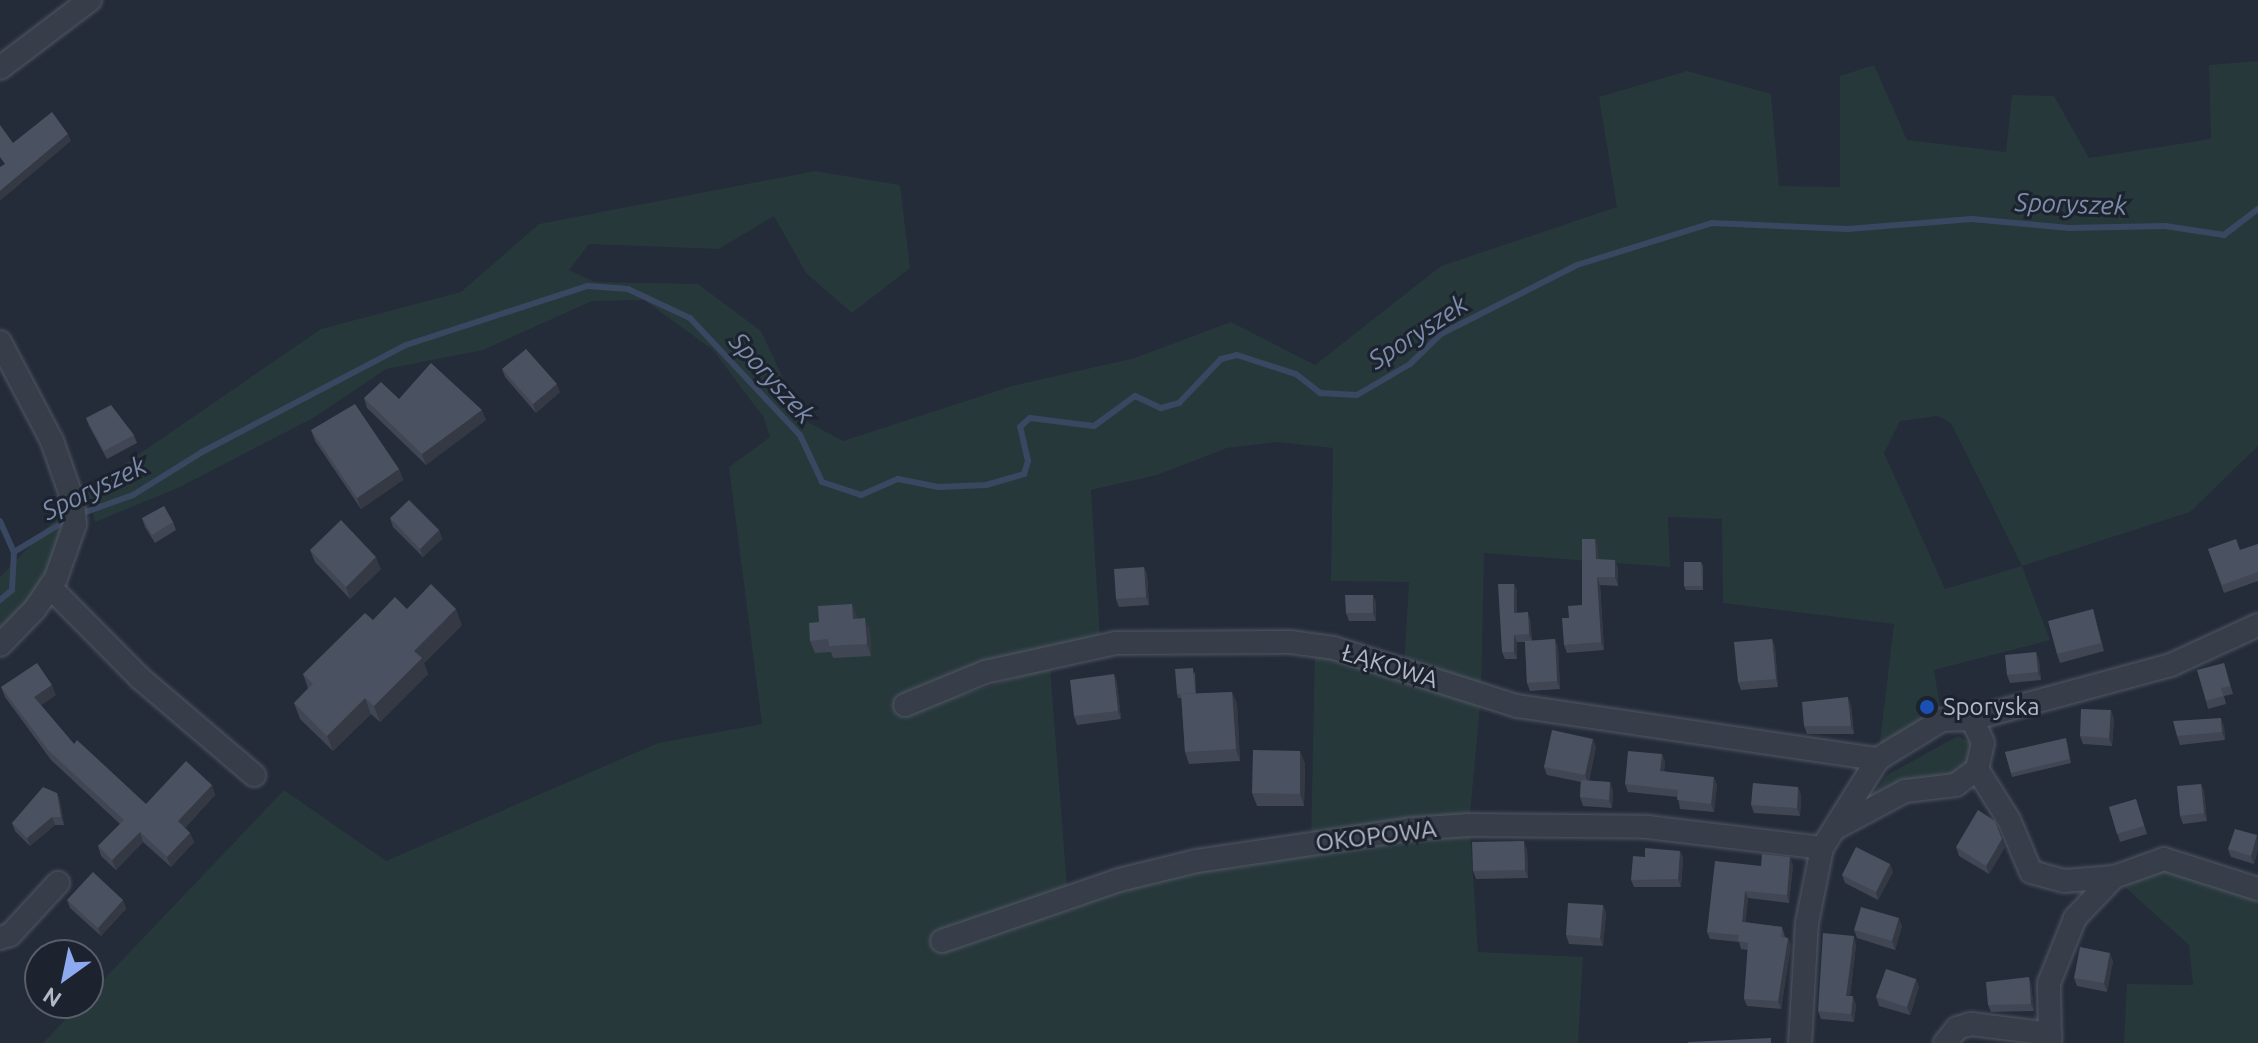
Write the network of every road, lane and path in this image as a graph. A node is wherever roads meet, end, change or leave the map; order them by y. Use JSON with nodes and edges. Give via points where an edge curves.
{"nodes":[{"id":1,"x":90,"y":0,"type":"edge"},
{"id":2,"x":0,"y":68,"type":"edge"},
{"id":3,"x":0,"y":342,"type":"edge"},
{"id":4,"x":53,"y":582,"type":"junction"},
{"id":5,"x":2258,"y":625,"type":"edge"},
{"id":6,"x":0,"y":645,"type":"edge"},
{"id":7,"x":905,"y":705,"type":"dead end"},
{"id":8,"x":1972,"y":719,"type":"junction"},
{"id":9,"x":1878,"y":759,"type":"junction"},
{"id":10,"x":1977,"y":769,"type":"junction"},
{"id":11,"x":254,"y":775,"type":"dead end"},
{"id":12,"x":1838,"y":827,"type":"junction"},
{"id":13,"x":1822,"y":848,"type":"junction"},
{"id":14,"x":2114,"y":877,"type":"junction"},
{"id":15,"x":58,"y":883,"type":"dead end"},
{"id":16,"x":2258,"y":889,"type":"edge"},
{"id":17,"x":0,"y":938,"type":"edge"},
{"id":18,"x":942,"y":941,"type":"dead end"},
{"id":19,"x":2050,"y":1038,"type":"edge"},
{"id":20,"x":1800,"y":1043,"type":"edge"},
{"id":21,"x":1945,"y":1043,"type":"edge"}],
"edges":[{"from":1,"to":2,"type":"street"},
{"from":3,"to":4,"type":"street","via":[[52,441],[73,501],[75,524]]},
{"from":4,"to":6,"type":"street"},
{"from":4,"to":11,"type":"street","via":[[140,678]]},
{"from":5,"to":8,"type":"street","via":[[2171,665]]},
{"from":7,"to":9,"type":"street","name":"ŁĄKOWA","via":[[985,672],[1116,643],[1290,642],[1334,648],[1517,706]]},
{"from":8,"to":9,"type":"street","via":[[1942,720]]},
{"from":8,"to":10,"type":"street","via":[[1983,743]]},
{"from":9,"to":12,"type":"street","via":[[1848,800]]},
{"from":10,"to":12,"type":"street","via":[[1956,785],[1905,791]]},
{"from":10,"to":14,"type":"street","via":[[2009,820],[2031,872],[2064,881]]},
{"from":12,"to":13,"type":"street"},
{"from":13,"to":18,"type":"street","name":"OKOPOWA","via":[[1647,827],[1411,829],[1158,870]]},
{"from":13,"to":20,"type":"street","via":[[1807,923]]},
{"from":14,"to":16,"type":"street","via":[[2164,859]]},
{"from":14,"to":19,"type":"street","via":[[2075,918],[2064,944],[2049,983]]},
{"from":15,"to":17,"type":"street","via":[[10,935]]},
{"from":19,"to":21,"type":"street","via":[[1971,1024],[1957,1028]]}]}
